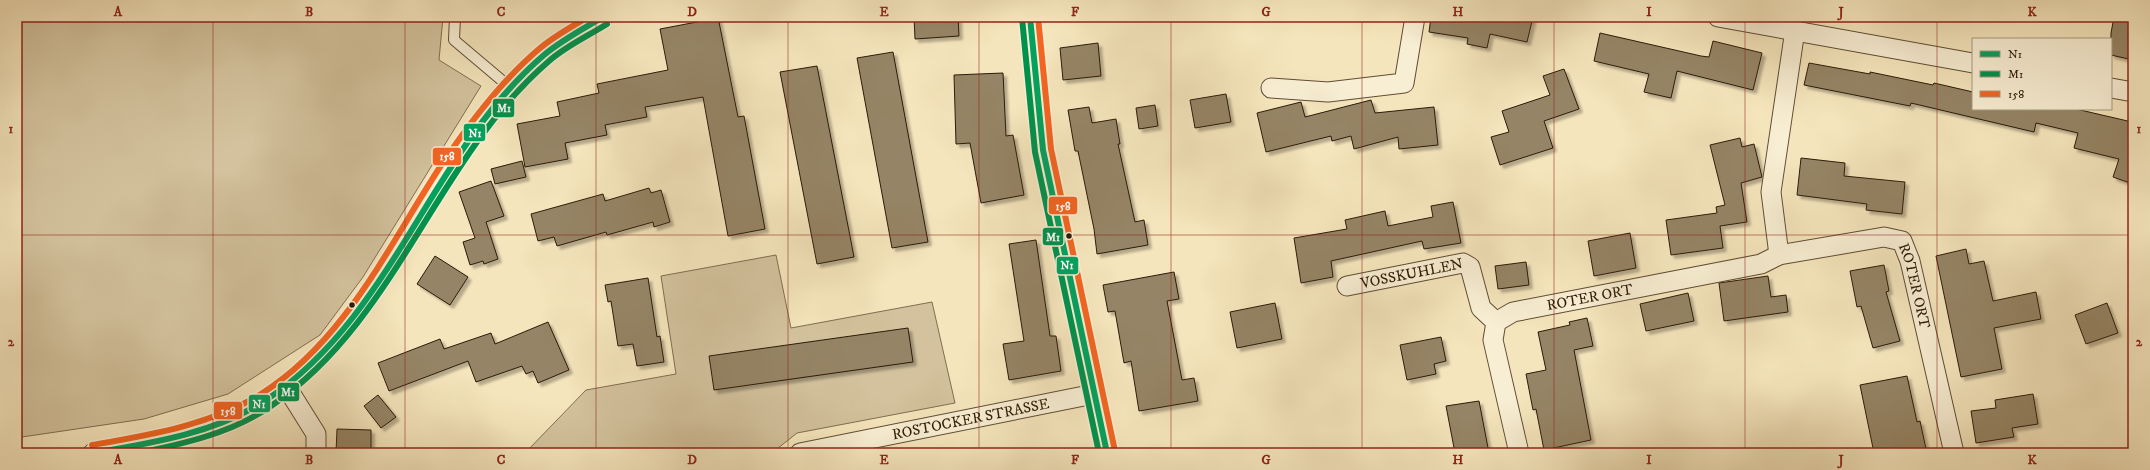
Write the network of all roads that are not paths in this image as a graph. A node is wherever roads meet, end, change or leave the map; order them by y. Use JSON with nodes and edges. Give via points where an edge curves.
{"nodes":[{"id":1,"x":455,"y":17,"type":"edge"},
{"id":2,"x":603,"y":17,"type":"edge"},
{"id":3,"x":1030,"y":17,"type":"edge"},
{"id":4,"x":1415,"y":17,"type":"edge"},
{"id":5,"x":1718,"y":17,"type":"edge"},
{"id":6,"x":1786,"y":25,"type":"edge"},
{"id":7,"x":1972,"y":63,"type":"edge"},
{"id":8,"x":1271,"y":88,"type":"dead end"},
{"id":9,"x":2112,"y":88,"type":"edge"},
{"id":10,"x":512,"y":89,"type":"junction"},
{"id":11,"x":2133,"y":92,"type":"edge"},
{"id":12,"x":1779,"y":255,"type":"junction"},
{"id":13,"x":1347,"y":286,"type":"dead end"},
{"id":14,"x":1496,"y":322,"type":"junction"},
{"id":15,"x":286,"y":386,"type":"junction"},
{"id":16,"x":1094,"y":394,"type":"junction"},
{"id":17,"x":93,"y":453,"type":"edge"},
{"id":18,"x":316,"y":453,"type":"edge"},
{"id":19,"x":800,"y":453,"type":"edge"},
{"id":20,"x":1107,"y":453,"type":"edge"},
{"id":21,"x":1519,"y":453,"type":"edge"},
{"id":22,"x":1954,"y":453,"type":"edge"}],
"edges":[{"from":1,"to":10,"type":"lane","via":[[454,40]]},
{"from":2,"to":10,"type":"street","via":[[545,54]]},
{"from":3,"to":16,"type":"street","via":[[1044,150]]},
{"from":4,"to":8,"type":"street","via":[[1404,83],[1328,92]]},
{"from":5,"to":6,"type":"street"},
{"from":6,"to":7,"type":"street"},
{"from":6,"to":12,"type":"street","via":[[1772,192]]},
{"from":9,"to":11,"type":"street"},
{"from":10,"to":15,"type":"street","via":[[472,136],[367,301],[334,342],[307,370]]},
{"from":12,"to":14,"type":"street","name":"ROTER ORT","via":[[1760,264],[1513,312]]},
{"from":12,"to":22,"type":"street","name":"ROTER ORT","via":[[1884,237],[1902,241],[1910,261]]},
{"from":13,"to":14,"type":"street","name":"VOSSKUHLEN","via":[[1463,263],[1470,267],[1481,308]]},
{"from":14,"to":21,"type":"street","via":[[1493,340]]},
{"from":15,"to":17,"type":"street","via":[[249,409],[216,423],[144,445]]},
{"from":15,"to":18,"type":"street","via":[[316,434]]},
{"from":16,"to":19,"type":"street","name":"ROSTOCKER STRASSE"},
{"from":16,"to":20,"type":"street"}]}
